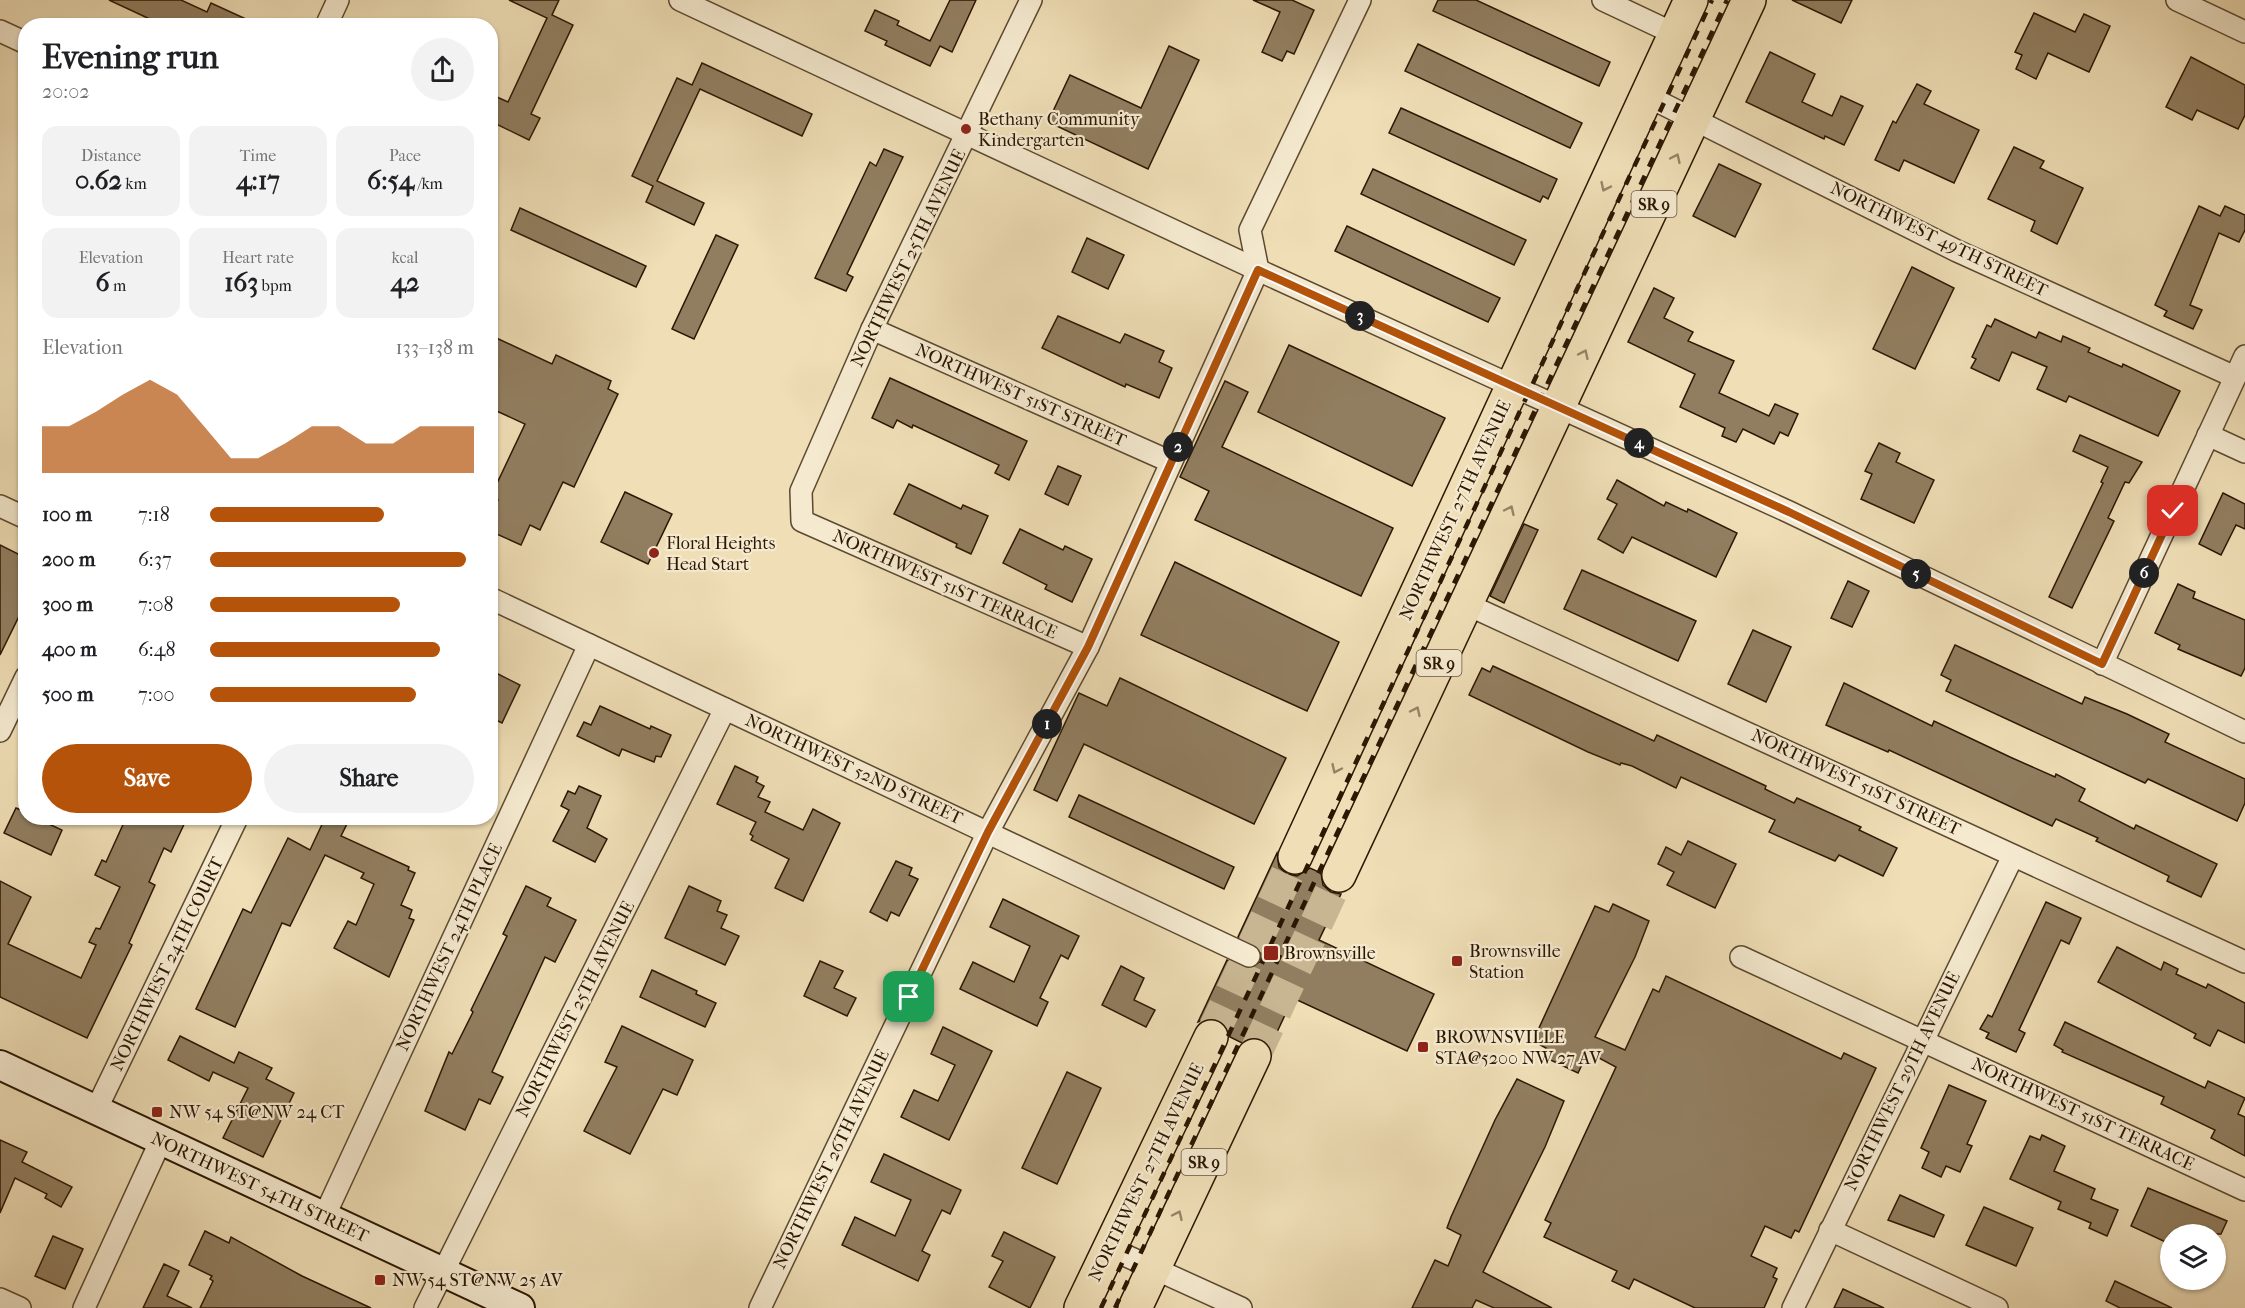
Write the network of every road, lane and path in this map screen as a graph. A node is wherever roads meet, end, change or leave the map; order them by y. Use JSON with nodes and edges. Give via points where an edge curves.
{"nodes":[{"id":1,"x":338,"y":0,"type":"edge"},
{"id":2,"x":682,"y":0,"type":"edge"},
{"id":3,"x":1031,"y":0,"type":"edge"},
{"id":4,"x":1360,"y":0,"type":"edge"},
{"id":5,"x":1603,"y":0,"type":"edge"},
{"id":6,"x":1691,"y":0,"type":"edge"},
{"id":7,"x":1749,"y":0,"type":"edge"},
{"id":8,"x":2177,"y":0,"type":"edge"},
{"id":9,"x":330,"y":18,"type":"edge"},
{"id":10,"x":0,"y":31,"type":"edge"},
{"id":11,"x":2245,"y":32,"type":"edge"},
{"id":12,"x":1675,"y":34,"type":"junction"},
{"id":13,"x":18,"y":39,"type":"edge"},
{"id":14,"x":1647,"y":96,"type":"junction"},
{"id":15,"x":1694,"y":119,"type":"junction"},
{"id":16,"x":968,"y":133,"type":"junction"},
{"id":17,"x":1258,"y":270,"type":"junction"},
{"id":18,"x":872,"y":328,"type":"junction"},
{"id":19,"x":2245,"y":356,"type":"edge"},
{"id":20,"x":2235,"y":377,"type":"junction"},
{"id":21,"x":1513,"y":386,"type":"junction"},
{"id":22,"x":1559,"y":407,"type":"junction"},
{"id":23,"x":2208,"y":435,"type":"junction"},
{"id":24,"x":2245,"y":452,"type":"edge"},
{"id":25,"x":1171,"y":462,"type":"junction"},
{"id":26,"x":0,"y":506,"type":"edge"},
{"id":27,"x":18,"y":514,"type":"edge"},
{"id":28,"x":802,"y":521,"type":"joint"},
{"id":29,"x":498,"y":602,"type":"edge"},
{"id":30,"x":1466,"y":604,"type":"junction"},
{"id":31,"x":589,"y":645,"type":"junction"},
{"id":32,"x":1088,"y":647,"type":"junction"},
{"id":33,"x":2102,"y":664,"type":"junction"},
{"id":34,"x":18,"y":694,"type":"edge"},
{"id":35,"x":725,"y":709,"type":"junction"},
{"id":36,"x":1360,"y":716,"type":"junction"},
{"id":37,"x":0,"y":731,"type":"edge"},
{"id":38,"x":2245,"y":732,"type":"edge"},
{"id":39,"x":1392,"y":764,"type":"junction"},
{"id":40,"x":234,"y":825,"type":"edge"},
{"id":41,"x":988,"y":832,"type":"junction"},
{"id":42,"x":2013,"y":856,"type":"junction"},
{"id":43,"x":1295,"y":857,"type":"tunnel mouth"},
{"id":44,"x":1340,"y":875,"type":"tunnel mouth"},
{"id":45,"x":1250,"y":956,"type":"dead end"},
{"id":46,"x":1741,"y":957,"type":"dead end"},
{"id":47,"x":2245,"y":962,"type":"edge"},
{"id":48,"x":1211,"y":1037,"type":"tunnel mouth"},
{"id":49,"x":1922,"y":1038,"type":"junction"},
{"id":50,"x":1254,"y":1056,"type":"tunnel mouth"},
{"id":51,"x":0,"y":1065,"type":"edge"},
{"id":52,"x":96,"y":1110,"type":"junction"},
{"id":53,"x":161,"y":1140,"type":"junction"},
{"id":54,"x":2245,"y":1190,"type":"edge"},
{"id":55,"x":324,"y":1216,"type":"junction"},
{"id":56,"x":1830,"y":1230,"type":"junction"},
{"id":57,"x":1108,"y":1248,"type":"junction"},
{"id":58,"x":1154,"y":1268,"type":"junction"},
{"id":59,"x":443,"y":1272,"type":"junction"},
{"id":60,"x":0,"y":1299,"type":"edge"},
{"id":61,"x":20,"y":1308,"type":"edge"},
{"id":62,"x":84,"y":1308,"type":"edge"},
{"id":63,"x":424,"y":1308,"type":"edge"},
{"id":64,"x":520,"y":1308,"type":"edge"},
{"id":65,"x":760,"y":1308,"type":"edge"},
{"id":66,"x":1081,"y":1308,"type":"edge"},
{"id":67,"x":1135,"y":1308,"type":"edge"},
{"id":68,"x":1241,"y":1308,"type":"edge"},
{"id":69,"x":1793,"y":1308,"type":"edge"},
{"id":70,"x":1997,"y":1308,"type":"edge"}],
"edges":[{"from":1,"to":9,"type":"street"},
{"from":2,"to":16,"type":"street"},
{"from":3,"to":16,"type":"street","name":"NORTHWEST 25TH AVENUE"},
{"from":4,"to":17,"type":"street","via":[[1250,230]]},
{"from":5,"to":12,"type":"street"},
{"from":6,"to":12,"type":"main road","name":"NORTHWEST 27TH AVENUE","number":"SR 9"},
{"from":7,"to":15,"type":"main road","number":"SR 9"},
{"from":8,"to":11,"type":"street"},
{"from":10,"to":13,"type":"street"},
{"from":12,"to":14,"type":"main road","name":"NORTHWEST 27TH AVENUE","number":"SR 9"},
{"from":14,"to":15,"type":"street","name":"NORTHWEST 49TH STREET"},
{"from":14,"to":21,"type":"main road","name":"NORTHWEST 27TH AVENUE","number":"SR 9","one_way":true},
{"from":15,"to":20,"type":"street","name":"NORTHWEST 49TH STREET","via":[[1957,250]]},
{"from":22,"to":15,"type":"main road","number":"SR 9","one_way":true},
{"from":16,"to":17,"type":"street"},
{"from":16,"to":18,"type":"street","name":"NORTHWEST 25TH AVENUE"},
{"from":17,"to":21,"type":"street"},
{"from":17,"to":25,"type":"street","name":"NORTHWEST 26TH AVENUE"},
{"from":18,"to":25,"type":"street","name":"NORTHWEST 51ST STREET"},
{"from":18,"to":28,"type":"street","name":"NORTHWEST 25TH AVENUE","via":[[801,492]]},
{"from":19,"to":20,"type":"street"},
{"from":20,"to":23,"type":"street"},
{"from":21,"to":22,"type":"street"},
{"from":21,"to":36,"type":"main road","name":"NORTHWEST 27TH AVENUE","number":"SR 9"},
{"from":30,"to":22,"type":"main road","number":"SR 9","one_way":true},
{"from":22,"to":33,"type":"street","via":[[1789,512]]},
{"from":23,"to":24,"type":"street"},
{"from":23,"to":33,"type":"street"},
{"from":25,"to":32,"type":"street","name":"NORTHWEST 26TH AVENUE"},
{"from":26,"to":27,"type":"street"},
{"from":28,"to":32,"type":"street","name":"NORTHWEST 51ST TERRACE"},
{"from":29,"to":31,"type":"street","name":"NORTHWEST 52ND STREET"},
{"from":39,"to":30,"type":"main road","number":"SR 9","one_way":true},
{"from":30,"to":42,"type":"street","name":"NORTHWEST 51ST STREET"},
{"from":31,"to":35,"type":"street","name":"NORTHWEST 52ND STREET"},
{"from":31,"to":55,"type":"street","name":"NORTHWEST 24TH PLACE"},
{"from":32,"to":41,"type":"street","name":"NORTHWEST 26TH AVENUE"},
{"from":33,"to":38,"type":"street"},
{"from":34,"to":37,"type":"street"},
{"from":35,"to":41,"type":"street","name":"NORTHWEST 52ND STREET"},
{"from":35,"to":59,"type":"street","name":"NORTHWEST 25TH AVENUE"},
{"from":36,"to":39,"type":"main road","via":[[1360,748]]},
{"from":36,"to":43,"type":"main road","name":"NORTHWEST 27TH AVENUE","number":"SR 9","one_way":true},
{"from":39,"to":44,"type":"main road","number":"SR 9"},
{"from":40,"to":52,"type":"street","name":"NORTHWEST 24TH COURT"},
{"from":41,"to":45,"type":"street","name":"NORTHWEST 52ND STREET"},
{"from":41,"to":65,"type":"street","name":"NORTHWEST 26TH AVENUE"},
{"from":42,"to":47,"type":"street","name":"NORTHWEST 51ST STREET"},
{"from":42,"to":49,"type":"street","name":"NORTHWEST 29TH AVENUE"},
{"from":46,"to":49,"type":"street","name":"NORTHWEST 51ST TERRACE"},
{"from":48,"to":57,"type":"main road","name":"NORTHWEST 27TH AVENUE","number":"SR 9"},
{"from":49,"to":54,"type":"street","name":"NORTHWEST 51ST TERRACE"},
{"from":49,"to":56,"type":"street","name":"NORTHWEST 29TH AVENUE"},
{"from":58,"to":50,"type":"main road","number":"SR 9","one_way":true},
{"from":51,"to":52,"type":"main road","name":"NORTHWEST 54TH STREET"},
{"from":52,"to":53,"type":"main road","name":"NORTHWEST 54TH STREET"},
{"from":53,"to":55,"type":"main road","name":"NORTHWEST 54TH STREET"},
{"from":53,"to":62,"type":"street"},
{"from":55,"to":59,"type":"main road","name":"NORTHWEST 54TH STREET"},
{"from":56,"to":69,"type":"street","name":"NORTHWEST 29TH AVENUE"},
{"from":56,"to":70,"type":"street"},
{"from":57,"to":58,"type":"street"},
{"from":57,"to":66,"type":"main road","name":"NORTHWEST 27TH AVENUE","number":"SR 9"},
{"from":58,"to":67,"type":"main road","number":"SR 9"},
{"from":58,"to":68,"type":"street"},
{"from":59,"to":63,"type":"street","name":"NORTHWEST 25TH AVENUE"},
{"from":59,"to":64,"type":"main road","name":"NORTHWEST 54TH STREET"},
{"from":60,"to":61,"type":"street"}]}
